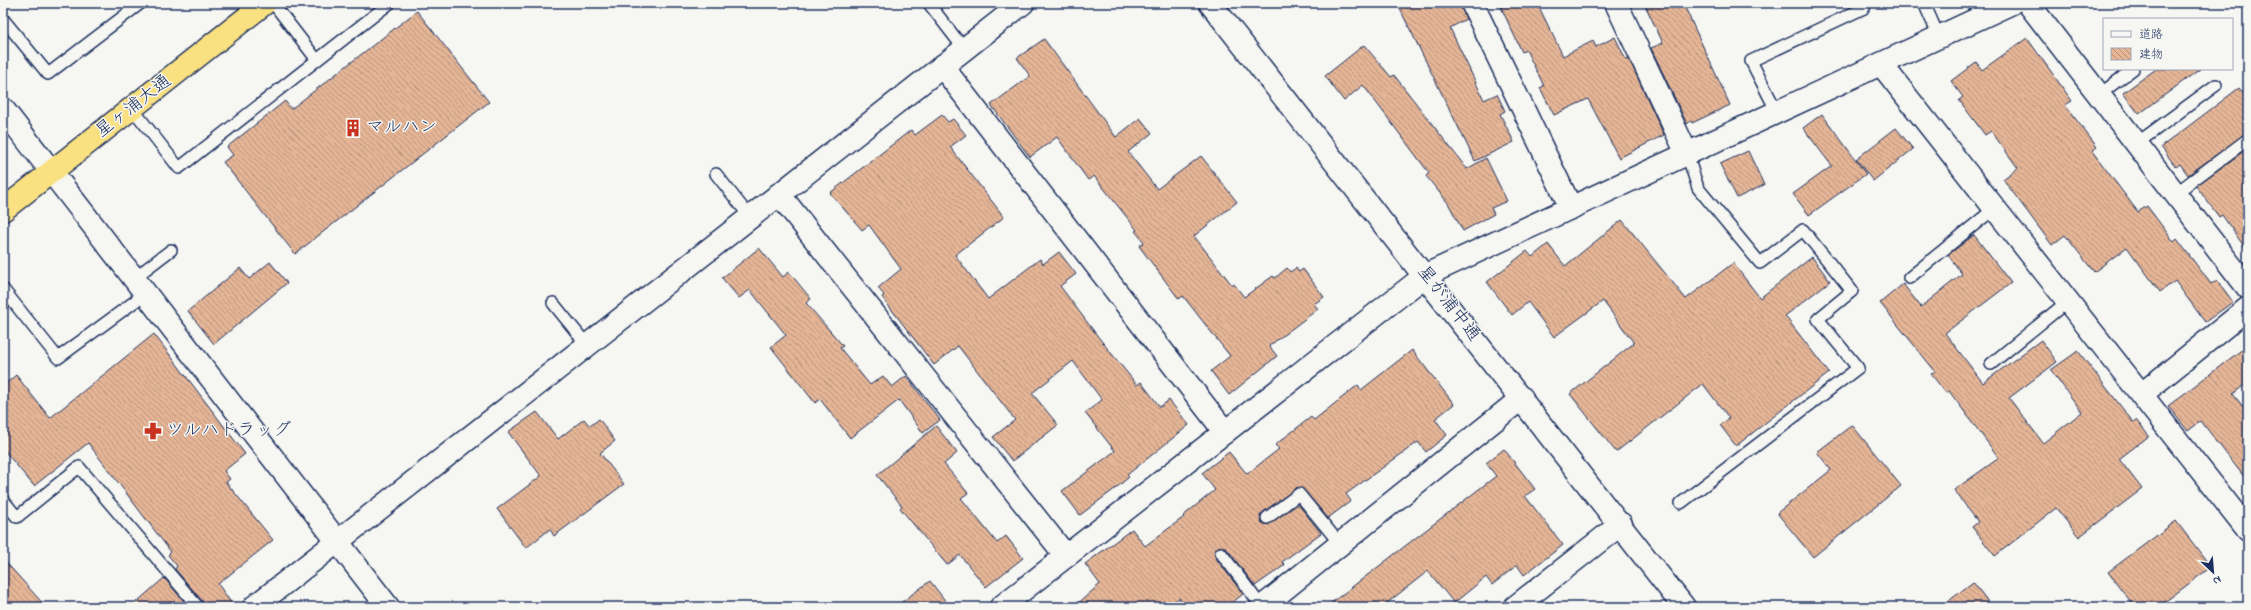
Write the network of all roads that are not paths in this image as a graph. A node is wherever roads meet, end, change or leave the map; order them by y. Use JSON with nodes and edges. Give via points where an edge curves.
{"nodes":[{"id":1,"x":141,"y":3,"type":"edge"},
{"id":2,"x":265,"y":3,"type":"edge"},
{"id":3,"x":273,"y":3,"type":"edge"},
{"id":4,"x":390,"y":3,"type":"edge"},
{"id":5,"x":1023,"y":3,"type":"edge"},
{"id":6,"x":1210,"y":3,"type":"edge"},
{"id":7,"x":1472,"y":3,"type":"edge"},
{"id":8,"x":1616,"y":3,"type":"edge"},
{"id":9,"x":1866,"y":3,"type":"edge"},
{"id":10,"x":1924,"y":3,"type":"edge"},
{"id":11,"x":2012,"y":3,"type":"edge"},
{"id":12,"x":2028,"y":3,"type":"edge"},
{"id":13,"x":930,"y":5,"type":"dead end"},
{"id":14,"x":3,"y":19,"type":"edge"},
{"id":15,"x":1939,"y":37,"type":"junction"},
{"id":16,"x":964,"y":49,"type":"junction"},
{"id":17,"x":317,"y":60,"type":"junction"},
{"id":18,"x":1881,"y":64,"type":"junction"},
{"id":19,"x":942,"y":66,"type":"junction"},
{"id":20,"x":2132,"y":70,"type":"edge"},
{"id":21,"x":2216,"y":85,"type":"dead end"},
{"id":22,"x":2099,"y":95,"type":"junction"},
{"id":23,"x":132,"y":108,"type":"junction"},
{"id":24,"x":3,"y":109,"type":"edge"},
{"id":25,"x":1777,"y":112,"type":"junction"},
{"id":26,"x":2248,"y":140,"type":"edge"},
{"id":27,"x":2136,"y":144,"type":"junction"},
{"id":28,"x":1687,"y":154,"type":"junction"},
{"id":29,"x":50,"y":173,"type":"junction"},
{"id":30,"x":716,"y":174,"type":"dead end"},
{"id":31,"x":2176,"y":193,"type":"junction"},
{"id":32,"x":779,"y":194,"type":"junction"},
{"id":33,"x":1571,"y":208,"type":"junction"},
{"id":34,"x":1995,"y":208,"type":"junction"},
{"id":35,"x":3,"y":210,"type":"edge"},
{"id":36,"x":750,"y":217,"type":"junction"},
{"id":37,"x":171,"y":250,"type":"dead end"},
{"id":38,"x":1426,"y":275,"type":"junction"},
{"id":39,"x":1909,"y":278,"type":"dead end"},
{"id":40,"x":139,"y":286,"type":"junction"},
{"id":41,"x":2248,"y":288,"type":"edge"},
{"id":42,"x":3,"y":289,"type":"edge"},
{"id":43,"x":2068,"y":301,"type":"junction"},
{"id":44,"x":553,"y":303,"type":"dead end"},
{"id":45,"x":2248,"y":308,"type":"edge"},
{"id":46,"x":587,"y":345,"type":"junction"},
{"id":47,"x":1991,"y":364,"type":"dead end"},
{"id":48,"x":2142,"y":394,"type":"junction"},
{"id":49,"x":1522,"y":398,"type":"junction"},
{"id":50,"x":1225,"y":432,"type":"junction"},
{"id":51,"x":3,"y":500,"type":"edge"},
{"id":52,"x":1681,"y":503,"type":"dead end"},
{"id":53,"x":1268,"y":518,"type":"dead end"},
{"id":54,"x":1621,"y":524,"type":"junction"},
{"id":55,"x":2248,"y":530,"type":"edge"},
{"id":56,"x":337,"y":540,"type":"junction"},
{"id":57,"x":1340,"y":544,"type":"junction"},
{"id":58,"x":1221,"y":553,"type":"dead end"},
{"id":59,"x":1066,"y":556,"type":"junction"},
{"id":60,"x":198,"y":607,"type":"edge"},
{"id":61,"x":254,"y":607,"type":"edge"},
{"id":62,"x":388,"y":607,"type":"edge"},
{"id":63,"x":1000,"y":607,"type":"edge"},
{"id":64,"x":1262,"y":607,"type":"edge"},
{"id":65,"x":1515,"y":607,"type":"edge"},
{"id":66,"x":1684,"y":607,"type":"edge"}],
"edges":[{"from":1,"to":14,"type":"lane","via":[[48,74]]},
{"from":2,"to":23,"type":"highway","name":"星ヶ浦大通"},
{"from":3,"to":17,"type":"lane"},
{"from":4,"to":17,"type":"lane"},
{"from":5,"to":16,"type":"street"},
{"from":6,"to":38,"type":"street","name":"星が浦中通"},
{"from":7,"to":33,"type":"street"},
{"from":8,"to":28,"type":"street"},
{"from":9,"to":25,"type":"lane","via":[[1864,8],[1751,61]]},
{"from":10,"to":15,"type":"lane"},
{"from":11,"to":15,"type":"street"},
{"from":12,"to":22,"type":"street"},
{"from":13,"to":16,"type":"lane"},
{"from":15,"to":18,"type":"street"},
{"from":16,"to":19,"type":"street"},
{"from":17,"to":23,"type":"lane","via":[[179,168]]},
{"from":18,"to":25,"type":"street"},
{"from":18,"to":34,"type":"street"},
{"from":19,"to":32,"type":"street"},
{"from":19,"to":50,"type":"street"},
{"from":20,"to":22,"type":"lane"},
{"from":21,"to":27,"type":"lane"},
{"from":22,"to":27,"type":"street"},
{"from":23,"to":29,"type":"highway","name":"星ヶ浦大通"},
{"from":24,"to":29,"type":"street"},
{"from":25,"to":28,"type":"street"},
{"from":26,"to":31,"type":"lane"},
{"from":27,"to":31,"type":"street"},
{"from":28,"to":33,"type":"street"},
{"from":28,"to":52,"type":"lane","via":[[1698,188],[1760,263],[1803,230],[1808,236],[1852,292],[1818,319],[1858,368]]},
{"from":29,"to":35,"type":"highway","name":"星ヶ浦大通"},
{"from":29,"to":40,"type":"street"},
{"from":30,"to":36,"type":"lane"},
{"from":31,"to":41,"type":"street"},
{"from":32,"to":36,"type":"street"},
{"from":32,"to":59,"type":"street"},
{"from":33,"to":38,"type":"street"},
{"from":34,"to":39,"type":"lane"},
{"from":34,"to":43,"type":"street"},
{"from":36,"to":46,"type":"street"},
{"from":37,"to":40,"type":"lane"},
{"from":38,"to":49,"type":"street","name":"星が浦中通"},
{"from":38,"to":50,"type":"street"},
{"from":40,"to":42,"type":"lane","via":[[58,358]]},
{"from":40,"to":56,"type":"street"},
{"from":43,"to":47,"type":"lane"},
{"from":43,"to":48,"type":"street"},
{"from":44,"to":46,"type":"lane"},
{"from":45,"to":48,"type":"street"},
{"from":46,"to":56,"type":"street"},
{"from":48,"to":55,"type":"street"},
{"from":49,"to":54,"type":"street","name":"星が浦中通"},
{"from":49,"to":57,"type":"street"},
{"from":50,"to":59,"type":"street"},
{"from":51,"to":60,"type":"lane","via":[[17,517],[79,467]]},
{"from":53,"to":57,"type":"lane","via":[[1299,494]]},
{"from":54,"to":65,"type":"street"},
{"from":54,"to":66,"type":"street","name":"星が浦中通"},
{"from":56,"to":61,"type":"street"},
{"from":56,"to":62,"type":"street"},
{"from":57,"to":64,"type":"street"},
{"from":58,"to":64,"type":"lane"},
{"from":59,"to":63,"type":"street"}]}
